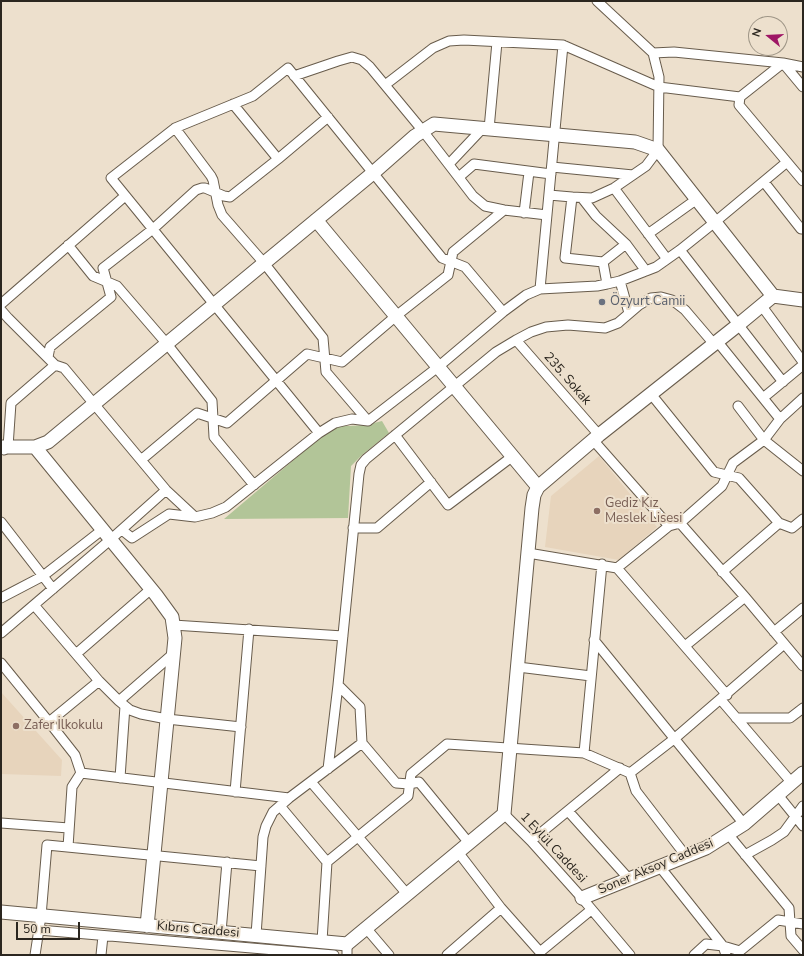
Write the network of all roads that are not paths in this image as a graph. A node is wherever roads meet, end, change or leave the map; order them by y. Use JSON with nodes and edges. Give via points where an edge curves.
{"nodes":[{"id":1,"x":597,"y":1,"type":"edge"},
{"id":2,"x":497,"y":42,"type":"junction"},
{"id":3,"x":563,"y":45,"type":"junction"},
{"id":4,"x":652,"y":53,"type":"junction"},
{"id":5,"x":783,"y":63,"type":"junction"},
{"id":6,"x":803,"y":67,"type":"edge"},
{"id":7,"x":294,"y":76,"type":"junction"},
{"id":8,"x":386,"y":85,"type":"junction"},
{"id":9,"x":658,"y":86,"type":"junction"},
{"id":10,"x":803,"y":87,"type":"edge"},
{"id":11,"x":740,"y":97,"type":"junction"},
{"id":12,"x":233,"y":104,"type":"junction"},
{"id":13,"x":328,"y":117,"type":"junction"},
{"id":14,"x":175,"y":128,"type":"junction"},
{"id":15,"x":486,"y":129,"type":"junction"},
{"id":16,"x":423,"y":131,"type":"junction"},
{"id":17,"x":555,"y":135,"type":"junction"},
{"id":18,"x":658,"y":150,"type":"junction"},
{"id":19,"x":278,"y":159,"type":"junction"},
{"id":20,"x":787,"y":162,"type":"junction"},
{"id":21,"x":449,"y":164,"type":"junction"},
{"id":22,"x":551,"y":171,"type":"junction"},
{"id":23,"x":529,"y":172,"type":"junction"},
{"id":24,"x":373,"y":173,"type":"junction"},
{"id":25,"x":632,"y":175,"type":"junction"},
{"id":26,"x":459,"y":177,"type":"junction"},
{"id":27,"x":803,"y":181,"type":"edge"},
{"id":28,"x":764,"y":182,"type":"junction"},
{"id":29,"x":614,"y":188,"type":"junction"},
{"id":30,"x":215,"y":192,"type":"junction"},
{"id":31,"x":549,"y":195,"type":"junction"},
{"id":32,"x":125,"y":196,"type":"junction"},
{"id":33,"x":572,"y":198,"type":"junction"},
{"id":34,"x":582,"y":198,"type":"junction"},
{"id":35,"x":697,"y":199,"type":"junction"},
{"id":36,"x":504,"y":210,"type":"junction"},
{"id":37,"x":524,"y":213,"type":"junction"},
{"id":38,"x":547,"y":215,"type":"junction"},
{"id":39,"x":316,"y":220,"type":"junction"},
{"id":40,"x":715,"y":222,"type":"junction"},
{"id":41,"x":153,"y":229,"type":"junction"},
{"id":42,"x":803,"y":229,"type":"edge"},
{"id":43,"x":648,"y":234,"type":"junction"},
{"id":44,"x":626,"y":244,"type":"junction"},
{"id":45,"x":68,"y":246,"type":"junction"},
{"id":46,"x":680,"y":250,"type":"junction"},
{"id":47,"x":667,"y":260,"type":"junction"},
{"id":48,"x":451,"y":262,"type":"junction"},
{"id":49,"x":603,"y":262,"type":"junction"},
{"id":50,"x":264,"y":263,"type":"junction"},
{"id":51,"x":646,"y":271,"type":"junction"},
{"id":52,"x":106,"y":281,"type":"junction"},
{"id":53,"x":620,"y":281,"type":"junction"},
{"id":54,"x":607,"y":284,"type":"junction"},
{"id":55,"x":540,"y":289,"type":"junction"},
{"id":56,"x":773,"y":296,"type":"junction"},
{"id":57,"x":803,"y":300,"type":"edge"},
{"id":58,"x":1,"y":304,"type":"edge"},
{"id":59,"x":214,"y":304,"type":"junction"},
{"id":60,"x":761,"y":305,"type":"junction"},
{"id":61,"x":1,"y":310,"type":"edge"},
{"id":62,"x":503,"y":312,"type":"junction"},
{"id":63,"x":629,"y":313,"type":"junction"},
{"id":64,"x":396,"y":316,"type":"junction"},
{"id":65,"x":4,"y":321,"type":"edge"},
{"id":66,"x":738,"y":325,"type":"junction"},
{"id":67,"x":516,"y":340,"type":"junction"},
{"id":68,"x":715,"y":342,"type":"junction"},
{"id":69,"x":167,"y":344,"type":"junction"},
{"id":70,"x":48,"y":357,"type":"junction"},
{"id":71,"x":325,"y":359,"type":"junction"},
{"id":72,"x":803,"y":363,"type":"edge"},
{"id":73,"x":56,"y":365,"type":"junction"},
{"id":74,"x":438,"y":367,"type":"junction"},
{"id":75,"x":277,"y":380,"type":"junction"},
{"id":76,"x":782,"y":382,"type":"junction"},
{"id":77,"x":455,"y":387,"type":"junction"},
{"id":78,"x":651,"y":394,"type":"junction"},
{"id":79,"x":763,"y":398,"type":"junction"},
{"id":80,"x":803,"y":398,"type":"edge"},
{"id":81,"x":1,"y":402,"type":"edge"},
{"id":82,"x":11,"y":403,"type":"junction"},
{"id":83,"x":95,"y":404,"type":"junction"},
{"id":84,"x":738,"y":406,"type":"dead end"},
{"id":85,"x":213,"y":418,"type":"junction"},
{"id":86,"x":780,"y":419,"type":"junction"},
{"id":87,"x":368,"y":421,"type":"junction"},
{"id":88,"x":319,"y":433,"type":"junction"},
{"id":89,"x":395,"y":435,"type":"junction"},
{"id":90,"x":596,"y":437,"type":"junction"},
{"id":91,"x":764,"y":440,"type":"junction"},
{"id":92,"x":35,"y":447,"type":"junction"},
{"id":93,"x":3,"y":449,"type":"edge"},
{"id":94,"x":512,"y":456,"type":"junction"},
{"id":95,"x":141,"y":460,"type":"junction"},
{"id":96,"x":803,"y":471,"type":"edge"},
{"id":97,"x":727,"y":476,"type":"junction"},
{"id":98,"x":431,"y":482,"type":"junction"},
{"id":99,"x":254,"y":484,"type":"junction"},
{"id":100,"x":538,"y":487,"type":"junction"},
{"id":101,"x":166,"y":490,"type":"junction"},
{"id":102,"x":195,"y":517,"type":"junction"},
{"id":103,"x":803,"y":519,"type":"edge"},
{"id":104,"x":1,"y":522,"type":"edge"},
{"id":105,"x":680,"y":523,"type":"junction"},
{"id":106,"x":779,"y":523,"type":"junction"},
{"id":107,"x":669,"y":526,"type":"junction"},
{"id":108,"x":353,"y":528,"type":"junction"},
{"id":109,"x":122,"y":530,"type":"junction"},
{"id":110,"x":106,"y":535,"type":"junction"},
{"id":111,"x":528,"y":553,"type":"junction"},
{"id":112,"x":602,"y":564,"type":"junction"},
{"id":113,"x":617,"y":568,"type":"junction"},
{"id":114,"x":722,"y":572,"type":"junction"},
{"id":115,"x":43,"y":576,"type":"junction"},
{"id":116,"x":53,"y":589,"type":"junction"},
{"id":117,"x":151,"y":589,"type":"junction"},
{"id":118,"x":745,"y":597,"type":"junction"},
{"id":119,"x":1,"y":598,"type":"edge"},
{"id":120,"x":34,"y":605,"type":"junction"},
{"id":121,"x":803,"y":608,"type":"edge"},
{"id":122,"x":174,"y":625,"type":"junction"},
{"id":123,"x":249,"y":630,"type":"junction"},
{"id":124,"x":774,"y":632,"type":"junction"},
{"id":125,"x":1,"y":633,"type":"edge"},
{"id":126,"x":343,"y":636,"type":"junction"},
{"id":127,"x":594,"y":640,"type":"junction"},
{"id":128,"x":784,"y":644,"type":"junction"},
{"id":129,"x":685,"y":646,"type":"junction"},
{"id":130,"x":76,"y":654,"type":"junction"},
{"id":131,"x":174,"y":654,"type":"junction"},
{"id":132,"x":1,"y":663,"type":"edge"},
{"id":133,"x":803,"y":666,"type":"edge"},
{"id":134,"x":518,"y":667,"type":"junction"},
{"id":135,"x":591,"y":676,"type":"junction"},
{"id":136,"x":99,"y":681,"type":"junction"},
{"id":137,"x":338,"y":685,"type":"junction"},
{"id":138,"x":724,"y":697,"type":"junction"},
{"id":139,"x":122,"y":704,"type":"junction"},
{"id":140,"x":803,"y":708,"type":"edge"},
{"id":141,"x":736,"y":718,"type":"junction"},
{"id":142,"x":167,"y":719,"type":"junction"},
{"id":143,"x":49,"y":722,"type":"junction"},
{"id":144,"x":242,"y":727,"type":"junction"},
{"id":145,"x":674,"y":739,"type":"junction"},
{"id":146,"x":362,"y":743,"type":"junction"},
{"id":147,"x":510,"y":748,"type":"junction"},
{"id":148,"x":584,"y":753,"type":"junction"},
{"id":149,"x":620,"y":768,"type":"junction"},
{"id":150,"x":328,"y":769,"type":"junction"},
{"id":151,"x":630,"y":773,"type":"junction"},
{"id":152,"x":803,"y":773,"type":"edge"},
{"id":153,"x":81,"y":774,"type":"junction"},
{"id":154,"x":120,"y":778,"type":"junction"},
{"id":155,"x":311,"y":782,"type":"junction"},
{"id":156,"x":161,"y":783,"type":"junction"},
{"id":157,"x":792,"y":783,"type":"junction"},
{"id":158,"x":409,"y":784,"type":"junction"},
{"id":159,"x":235,"y":792,"type":"junction"},
{"id":160,"x":778,"y":795,"type":"junction"},
{"id":161,"x":289,"y":798,"type":"junction"},
{"id":162,"x":280,"y":806,"type":"junction"},
{"id":163,"x":803,"y":806,"type":"edge"},
{"id":164,"x":568,"y":811,"type":"junction"},
{"id":165,"x":504,"y":814,"type":"junction"},
{"id":166,"x":796,"y":817,"type":"junction"},
{"id":167,"x":1,"y":823,"type":"edge"},
{"id":168,"x":744,"y":824,"type":"junction"},
{"id":169,"x":803,"y":826,"type":"edge"},
{"id":170,"x":69,"y":828,"type":"junction"},
{"id":171,"x":728,"y":834,"type":"junction"},
{"id":172,"x":358,"y":836,"type":"junction"},
{"id":173,"x":531,"y":841,"type":"junction"},
{"id":174,"x":469,"y":843,"type":"junction"},
{"id":175,"x":68,"y":847,"type":"junction"},
{"id":176,"x":458,"y":852,"type":"junction"},
{"id":177,"x":155,"y":855,"type":"junction"},
{"id":178,"x":745,"y":855,"type":"junction"},
{"id":179,"x":686,"y":856,"type":"junction"},
{"id":180,"x":227,"y":862,"type":"junction"},
{"id":181,"x":327,"y":862,"type":"junction"},
{"id":182,"x":262,"y":866,"type":"junction"},
{"id":183,"x":660,"y":867,"type":"junction"},
{"id":184,"x":629,"y":879,"type":"junction"},
{"id":185,"x":408,"y":894,"type":"junction"},
{"id":186,"x":582,"y":898,"type":"junction"},
{"id":187,"x":502,"y":908,"type":"junction"},
{"id":188,"x":591,"y":910,"type":"junction"},
{"id":189,"x":1,"y":912,"type":"edge"},
{"id":190,"x":41,"y":916,"type":"junction"},
{"id":191,"x":790,"y":921,"type":"junction"},
{"id":192,"x":803,"y":924,"type":"edge"},
{"id":193,"x":147,"y":926,"type":"junction"},
{"id":194,"x":366,"y":928,"type":"junction"},
{"id":195,"x":39,"y":930,"type":"junction"},
{"id":196,"x":221,"y":932,"type":"junction"},
{"id":197,"x":256,"y":935,"type":"junction"},
{"id":198,"x":103,"y":936,"type":"junction"},
{"id":199,"x":322,"y":941,"type":"junction"},
{"id":200,"x":347,"y":949,"type":"edge"},
{"id":201,"x":803,"y":950,"type":"edge"},
{"id":202,"x":724,"y":951,"type":"edge"},
{"id":203,"x":282,"y":953,"type":"edge"},
{"id":204,"x":453,"y":953,"type":"edge"},
{"id":205,"x":540,"y":953,"type":"edge"},
{"id":206,"x":35,"y":955,"type":"edge"},
{"id":207,"x":101,"y":955,"type":"edge"},
{"id":208,"x":334,"y":955,"type":"edge"},
{"id":209,"x":388,"y":955,"type":"edge"},
{"id":210,"x":630,"y":955,"type":"edge"},
{"id":211,"x":694,"y":955,"type":"edge"}],
"edges":[{"from":1,"to":4,"type":"street"},
{"from":2,"to":3,"type":"street"},
{"from":2,"to":8,"type":"street","via":[[449,41],[433,48]]},
{"from":2,"to":15,"type":"street"},
{"from":3,"to":9,"type":"street"},
{"from":3,"to":17,"type":"street"},
{"from":4,"to":5,"type":"street","via":[[674,52]]},
{"from":4,"to":9,"type":"street","via":[[659,77]]},
{"from":5,"to":6,"type":"street"},
{"from":5,"to":10,"type":"street"},
{"from":5,"to":11,"type":"street"},
{"from":7,"to":8,"type":"street","via":[[352,57],[362,60]]},
{"from":7,"to":12,"type":"street","via":[[288,68],[253,96]]},
{"from":7,"to":13,"type":"street"},
{"from":8,"to":16,"type":"street"},
{"from":9,"to":11,"type":"street"},
{"from":9,"to":18,"type":"street"},
{"from":11,"to":20,"type":"street","via":[[739,105]]},
{"from":12,"to":14,"type":"street"},
{"from":12,"to":19,"type":"street"},
{"from":13,"to":19,"type":"street"},
{"from":13,"to":24,"type":"street"},
{"from":14,"to":30,"type":"street","via":[[211,176]]},
{"from":14,"to":32,"type":"street","via":[[111,178]]},
{"from":15,"to":16,"type":"street","via":[[434,124]]},
{"from":15,"to":17,"type":"street"},
{"from":15,"to":21,"type":"street"},
{"from":16,"to":21,"type":"street"},
{"from":16,"to":24,"type":"street"},
{"from":17,"to":18,"type":"street","via":[[635,142]]},
{"from":17,"to":22,"type":"street"},
{"from":18,"to":25,"type":"street","via":[[646,166]]},
{"from":18,"to":35,"type":"street"},
{"from":19,"to":30,"type":"street","via":[[230,197]]},
{"from":20,"to":27,"type":"street"},
{"from":20,"to":28,"type":"street"},
{"from":21,"to":26,"type":"street"},
{"from":22,"to":23,"type":"street"},
{"from":22,"to":25,"type":"street"},
{"from":22,"to":31,"type":"street"},
{"from":23,"to":26,"type":"street","via":[[474,164]]},
{"from":23,"to":37,"type":"street"},
{"from":24,"to":39,"type":"street"},
{"from":24,"to":48,"type":"street","via":[[442,258]]},
{"from":25,"to":29,"type":"street"},
{"from":26,"to":36,"type":"street","via":[[473,196],[485,206]]},
{"from":28,"to":40,"type":"street"},
{"from":28,"to":42,"type":"street"},
{"from":29,"to":34,"type":"street","via":[[592,198]]},
{"from":29,"to":43,"type":"street"},
{"from":30,"to":41,"type":"street","via":[[205,188],[196,190]]},
{"from":30,"to":50,"type":"street","via":[[222,215]]},
{"from":31,"to":33,"type":"street"},
{"from":31,"to":38,"type":"street"},
{"from":32,"to":41,"type":"street"},
{"from":32,"to":45,"type":"street"},
{"from":33,"to":34,"type":"street"},
{"from":33,"to":49,"type":"street","via":[[565,258]]},
{"from":34,"to":44,"type":"street","via":[[596,216]]},
{"from":35,"to":40,"type":"street"},
{"from":35,"to":43,"type":"street"},
{"from":36,"to":37,"type":"street"},
{"from":36,"to":48,"type":"street","via":[[453,252]]},
{"from":37,"to":38,"type":"street"},
{"from":38,"to":55,"type":"street"},
{"from":39,"to":50,"type":"street"},
{"from":39,"to":64,"type":"street"},
{"from":40,"to":46,"type":"street"},
{"from":40,"to":56,"type":"street"},
{"from":41,"to":52,"type":"street","via":[[103,268]]},
{"from":41,"to":59,"type":"street"},
{"from":43,"to":47,"type":"street"},
{"from":44,"to":49,"type":"street"},
{"from":44,"to":51,"type":"street"},
{"from":45,"to":52,"type":"street","via":[[93,276]]},
{"from":45,"to":58,"type":"street"},
{"from":46,"to":47,"type":"street"},
{"from":46,"to":66,"type":"street"},
{"from":47,"to":51,"type":"street"},
{"from":48,"to":62,"type":"street","via":[[465,267]]},
{"from":48,"to":64,"type":"street","via":[[448,275]]},
{"from":49,"to":54,"type":"street"},
{"from":50,"to":59,"type":"street"},
{"from":50,"to":71,"type":"street","via":[[323,338]]},
{"from":51,"to":53,"type":"street"},
{"from":52,"to":69,"type":"street","via":[[117,286]]},
{"from":52,"to":70,"type":"street","via":[[111,297],[50,347]]},
{"from":53,"to":54,"type":"street"},
{"from":53,"to":63,"type":"street"},
{"from":54,"to":55,"type":"street"},
{"from":55,"to":62,"type":"street","via":[[526,295]]},
{"from":56,"to":57,"type":"street"},
{"from":56,"to":60,"type":"street"},
{"from":59,"to":69,"type":"street"},
{"from":59,"to":75,"type":"street"},
{"from":60,"to":66,"type":"street"},
{"from":60,"to":72,"type":"street"},
{"from":61,"to":65,"type":"street"},
{"from":62,"to":74,"type":"street"},
{"from":63,"to":67,"type":"street","via":[[618,323],[605,328],[568,325],[546,327]]},
{"from":63,"to":68,"type":"street","via":[[652,298],[672,300]]},
{"from":64,"to":71,"type":"street","via":[[342,362]]},
{"from":64,"to":74,"type":"street"},
{"from":65,"to":70,"type":"street"},
{"from":66,"to":68,"type":"street"},
{"from":66,"to":76,"type":"street"},
{"from":67,"to":77,"type":"street","via":[[496,352]]},
{"from":67,"to":90,"type":"street","name":"235. Sokak"},
{"from":68,"to":78,"type":"street"},
{"from":68,"to":79,"type":"street"},
{"from":69,"to":83,"type":"street"},
{"from":69,"to":85,"type":"street","via":[[212,401]]},
{"from":70,"to":73,"type":"street"},
{"from":71,"to":75,"type":"street","via":[[307,354]]},
{"from":71,"to":87,"type":"street","via":[[326,372]]},
{"from":72,"to":76,"type":"street"},
{"from":73,"to":82,"type":"street"},
{"from":73,"to":83,"type":"street","via":[[64,368]]},
{"from":74,"to":77,"type":"street"},
{"from":74,"to":87,"type":"street"},
{"from":75,"to":85,"type":"street","via":[[227,423]]},
{"from":75,"to":88,"type":"street"},
{"from":76,"to":79,"type":"street"},
{"from":77,"to":89,"type":"street"},
{"from":77,"to":94,"type":"street"},
{"from":78,"to":90,"type":"street"},
{"from":78,"to":97,"type":"street","via":[[714,472]]},
{"from":79,"to":86,"type":"street"},
{"from":80,"to":86,"type":"street"},
{"from":81,"to":82,"type":"street"},
{"from":82,"to":93,"type":"street"},
{"from":83,"to":92,"type":"street","via":[[48,442]]},
{"from":83,"to":95,"type":"street"},
{"from":84,"to":91,"type":"street"},
{"from":85,"to":95,"type":"street","via":[[197,413]]},
{"from":85,"to":99,"type":"street","via":[[214,437]]},
{"from":86,"to":91,"type":"street"},
{"from":87,"to":88,"type":"street","via":[[352,419],[335,423]]},
{"from":88,"to":99,"type":"street"},
{"from":89,"to":98,"type":"street"},
{"from":89,"to":108,"type":"street","via":[[361,465]]},
{"from":90,"to":100,"type":"street"},
{"from":90,"to":107,"type":"street","name":"235. Sokak"},
{"from":91,"to":96,"type":"street"},
{"from":91,"to":97,"type":"street","via":[[733,463]]},
{"from":92,"to":93,"type":"street"},
{"from":92,"to":110,"type":"street"},
{"from":94,"to":98,"type":"street","via":[[448,505]]},
{"from":94,"to":100,"type":"street"},
{"from":95,"to":101,"type":"street"},
{"from":97,"to":105,"type":"street","via":[[722,486]]},
{"from":97,"to":106,"type":"street","via":[[739,478]]},
{"from":98,"to":108,"type":"street","via":[[377,528]]},
{"from":99,"to":102,"type":"street","via":[[226,507],[212,514]]},
{"from":100,"to":111,"type":"street","via":[[534,495]]},
{"from":101,"to":102,"type":"street"},
{"from":101,"to":109,"type":"street"},
{"from":102,"to":109,"type":"street","via":[[169,514],[132,538]]},
{"from":103,"to":106,"type":"street","via":[[792,528]]},
{"from":104,"to":115,"type":"street"},
{"from":105,"to":107,"type":"street"},
{"from":105,"to":114,"type":"street"},
{"from":106,"to":114,"type":"street"},
{"from":107,"to":113,"type":"street"},
{"from":108,"to":126,"type":"street"},
{"from":109,"to":110,"type":"street"},
{"from":110,"to":115,"type":"street"},
{"from":110,"to":116,"type":"street"},
{"from":110,"to":117,"type":"street"},
{"from":111,"to":112,"type":"street"},
{"from":111,"to":134,"type":"street"},
{"from":112,"to":113,"type":"street"},
{"from":112,"to":127,"type":"street"},
{"from":113,"to":129,"type":"street"},
{"from":114,"to":118,"type":"street"},
{"from":115,"to":116,"type":"street"},
{"from":115,"to":119,"type":"street"},
{"from":116,"to":120,"type":"street"},
{"from":117,"to":122,"type":"street","via":[[172,617]]},
{"from":117,"to":130,"type":"street"},
{"from":118,"to":124,"type":"street"},
{"from":118,"to":129,"type":"street"},
{"from":120,"to":125,"type":"street"},
{"from":120,"to":130,"type":"street"},
{"from":121,"to":124,"type":"street"},
{"from":122,"to":123,"type":"street"},
{"from":122,"to":131,"type":"street"},
{"from":123,"to":126,"type":"street"},
{"from":123,"to":144,"type":"street"},
{"from":124,"to":128,"type":"street"},
{"from":126,"to":137,"type":"street"},
{"from":127,"to":135,"type":"street"},
{"from":127,"to":145,"type":"street"},
{"from":128,"to":133,"type":"street"},
{"from":128,"to":138,"type":"street"},
{"from":129,"to":138,"type":"street"},
{"from":130,"to":136,"type":"street"},
{"from":131,"to":139,"type":"street"},
{"from":131,"to":142,"type":"street"},
{"from":132,"to":143,"type":"street"},
{"from":134,"to":135,"type":"street"},
{"from":134,"to":147,"type":"street"},
{"from":135,"to":148,"type":"street"},
{"from":136,"to":139,"type":"street"},
{"from":136,"to":143,"type":"street"},
{"from":137,"to":146,"type":"street","via":[[360,707]]},
{"from":137,"to":150,"type":"street"},
{"from":138,"to":141,"type":"street"},
{"from":138,"to":145,"type":"street"},
{"from":139,"to":142,"type":"street","via":[[141,714]]},
{"from":139,"to":154,"type":"street"},
{"from":140,"to":141,"type":"street","via":[[790,718]]},
{"from":141,"to":157,"type":"street"},
{"from":142,"to":144,"type":"street"},
{"from":142,"to":156,"type":"street"},
{"from":143,"to":153,"type":"street","via":[[74,756]]},
{"from":144,"to":159,"type":"street"},
{"from":145,"to":151,"type":"street"},
{"from":145,"to":168,"type":"street"},
{"from":146,"to":150,"type":"street"},
{"from":146,"to":158,"type":"street","via":[[396,783]]},
{"from":147,"to":148,"type":"street"},
{"from":147,"to":158,"type":"street","via":[[447,744],[410,774]]},
{"from":147,"to":165,"type":"street"},
{"from":148,"to":149,"type":"street"},
{"from":149,"to":151,"type":"street"},
{"from":149,"to":164,"type":"street"},
{"from":150,"to":155,"type":"street"},
{"from":151,"to":179,"type":"street","via":[[636,791]]},
{"from":152,"to":157,"type":"street","name":"Soner Aksoy Caddesi"},
{"from":153,"to":154,"type":"street"},
{"from":153,"to":170,"type":"street","via":[[72,787]]},
{"from":154,"to":156,"type":"street"},
{"from":155,"to":161,"type":"street"},
{"from":155,"to":172,"type":"street"},
{"from":156,"to":159,"type":"street"},
{"from":156,"to":177,"type":"street"},
{"from":157,"to":160,"type":"street","name":"Soner Aksoy Caddesi"},
{"from":158,"to":172,"type":"street","via":[[408,796]]},
{"from":158,"to":174,"type":"street","via":[[419,782]]},
{"from":159,"to":161,"type":"street"},
{"from":160,"to":166,"type":"street"},
{"from":160,"to":168,"type":"street","name":"Soner Aksoy Caddesi"},
{"from":161,"to":162,"type":"street"},
{"from":162,"to":181,"type":"street"},
{"from":162,"to":182,"type":"street","via":[[273,812],[266,826]]},
{"from":163,"to":166,"type":"street"},
{"from":164,"to":173,"type":"street"},
{"from":164,"to":184,"type":"street"},
{"from":165,"to":173,"type":"street","name":"1 Eylül Caddesi"},
{"from":165,"to":174,"type":"street"},
{"from":166,"to":169,"type":"street"},
{"from":166,"to":178,"type":"street","via":[[784,832]]},
{"from":167,"to":170,"type":"street"},
{"from":168,"to":171,"type":"street","name":"Soner Aksoy Caddesi"},
{"from":170,"to":175,"type":"street"},
{"from":171,"to":178,"type":"street"},
{"from":171,"to":179,"type":"street","name":"Soner Aksoy Caddesi","via":[[706,848]]},
{"from":172,"to":181,"type":"street"},
{"from":172,"to":185,"type":"street"},
{"from":173,"to":186,"type":"street","name":"1 Eylül Caddesi"},
{"from":174,"to":176,"type":"street"},
{"from":175,"to":177,"type":"street"},
{"from":175,"to":190,"type":"street","via":[[47,845]]},
{"from":176,"to":185,"type":"street"},
{"from":176,"to":187,"type":"street"},
{"from":177,"to":180,"type":"street"},
{"from":177,"to":193,"type":"street"},
{"from":178,"to":191,"type":"street","via":[[789,908]]},
{"from":179,"to":183,"type":"street","name":"Soner Aksoy Caddesi"},
{"from":180,"to":182,"type":"street"},
{"from":180,"to":196,"type":"street"},
{"from":181,"to":199,"type":"street"},
{"from":182,"to":197,"type":"street"},
{"from":183,"to":184,"type":"street","name":"Soner Aksoy Caddesi"},
{"from":183,"to":202,"type":"street"},
{"from":184,"to":186,"type":"street","name":"Soner Aksoy Caddesi"},
{"from":185,"to":194,"type":"street"},
{"from":186,"to":188,"type":"street","name":"1 Eylül Caddesi"},
{"from":187,"to":204,"type":"street"},
{"from":187,"to":205,"type":"street"},
{"from":188,"to":205,"type":"street"},
{"from":188,"to":210,"type":"street","name":"1 Eylül Caddesi"},
{"from":189,"to":190,"type":"street","name":"Kıbrıs Caddesi"},
{"from":190,"to":193,"type":"street","name":"Kıbrıs Caddesi"},
{"from":190,"to":195,"type":"street"},
{"from":191,"to":192,"type":"street"},
{"from":191,"to":201,"type":"street","via":[[791,936]]},
{"from":191,"to":202,"type":"street","via":[[778,920],[740,951]]},
{"from":193,"to":196,"type":"street","name":"Kıbrıs Caddesi"},
{"from":194,"to":200,"type":"street"},
{"from":194,"to":209,"type":"street"},
{"from":195,"to":198,"type":"street"},
{"from":195,"to":206,"type":"street"},
{"from":196,"to":197,"type":"street","name":"Kıbrıs Caddesi"},
{"from":197,"to":199,"type":"street","name":"Kıbrıs Caddesi"},
{"from":198,"to":203,"type":"street"},
{"from":198,"to":207,"type":"street"},
{"from":199,"to":200,"type":"street","name":"Kıbrıs Caddesi"},
{"from":202,"to":211,"type":"street","via":[[706,944]]},
{"from":203,"to":208,"type":"street"}]}
